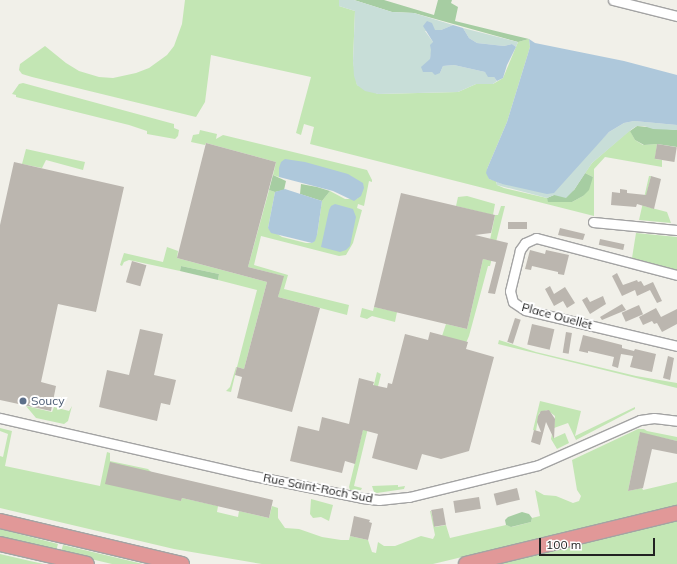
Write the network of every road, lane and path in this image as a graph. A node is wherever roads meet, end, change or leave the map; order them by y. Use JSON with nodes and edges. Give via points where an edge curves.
{"nodes":[{"id":1,"x":613,"y":0,"type":"edge"},
{"id":2,"x":677,"y":16,"type":"edge"},
{"id":3,"x":593,"y":222,"type":"dead end"},
{"id":4,"x":677,"y":230,"type":"edge"},
{"id":5,"x":677,"y":274,"type":"edge"},
{"id":6,"x":677,"y":346,"type":"edge"},
{"id":7,"x":0,"y":418,"type":"edge"},
{"id":8,"x":677,"y":421,"type":"edge"},
{"id":9,"x":677,"y":513,"type":"edge"},
{"id":10,"x":0,"y":521,"type":"edge"},
{"id":11,"x":0,"y":544,"type":"edge"},
{"id":12,"x":88,"y":564,"type":"edge"},
{"id":13,"x":182,"y":564,"type":"edge"},
{"id":14,"x":466,"y":564,"type":"edge"}],
"edges":[{"from":1,"to":2,"type":"street"},
{"from":3,"to":4,"type":"street"},
{"from":5,"to":6,"type":"street","name":"Place Ouellet","via":[[536,238],[525,243],[520,250],[510,291],[513,302],[525,310]]},
{"from":7,"to":8,"type":"street","name":"Rue Saint-Roch Sud","via":[[249,474],[379,500],[409,497],[538,465],[640,420],[654,418]]},
{"from":9,"to":14,"type":"highway"},
{"from":10,"to":13,"type":"highway"},
{"from":11,"to":12,"type":"highway"}]}
